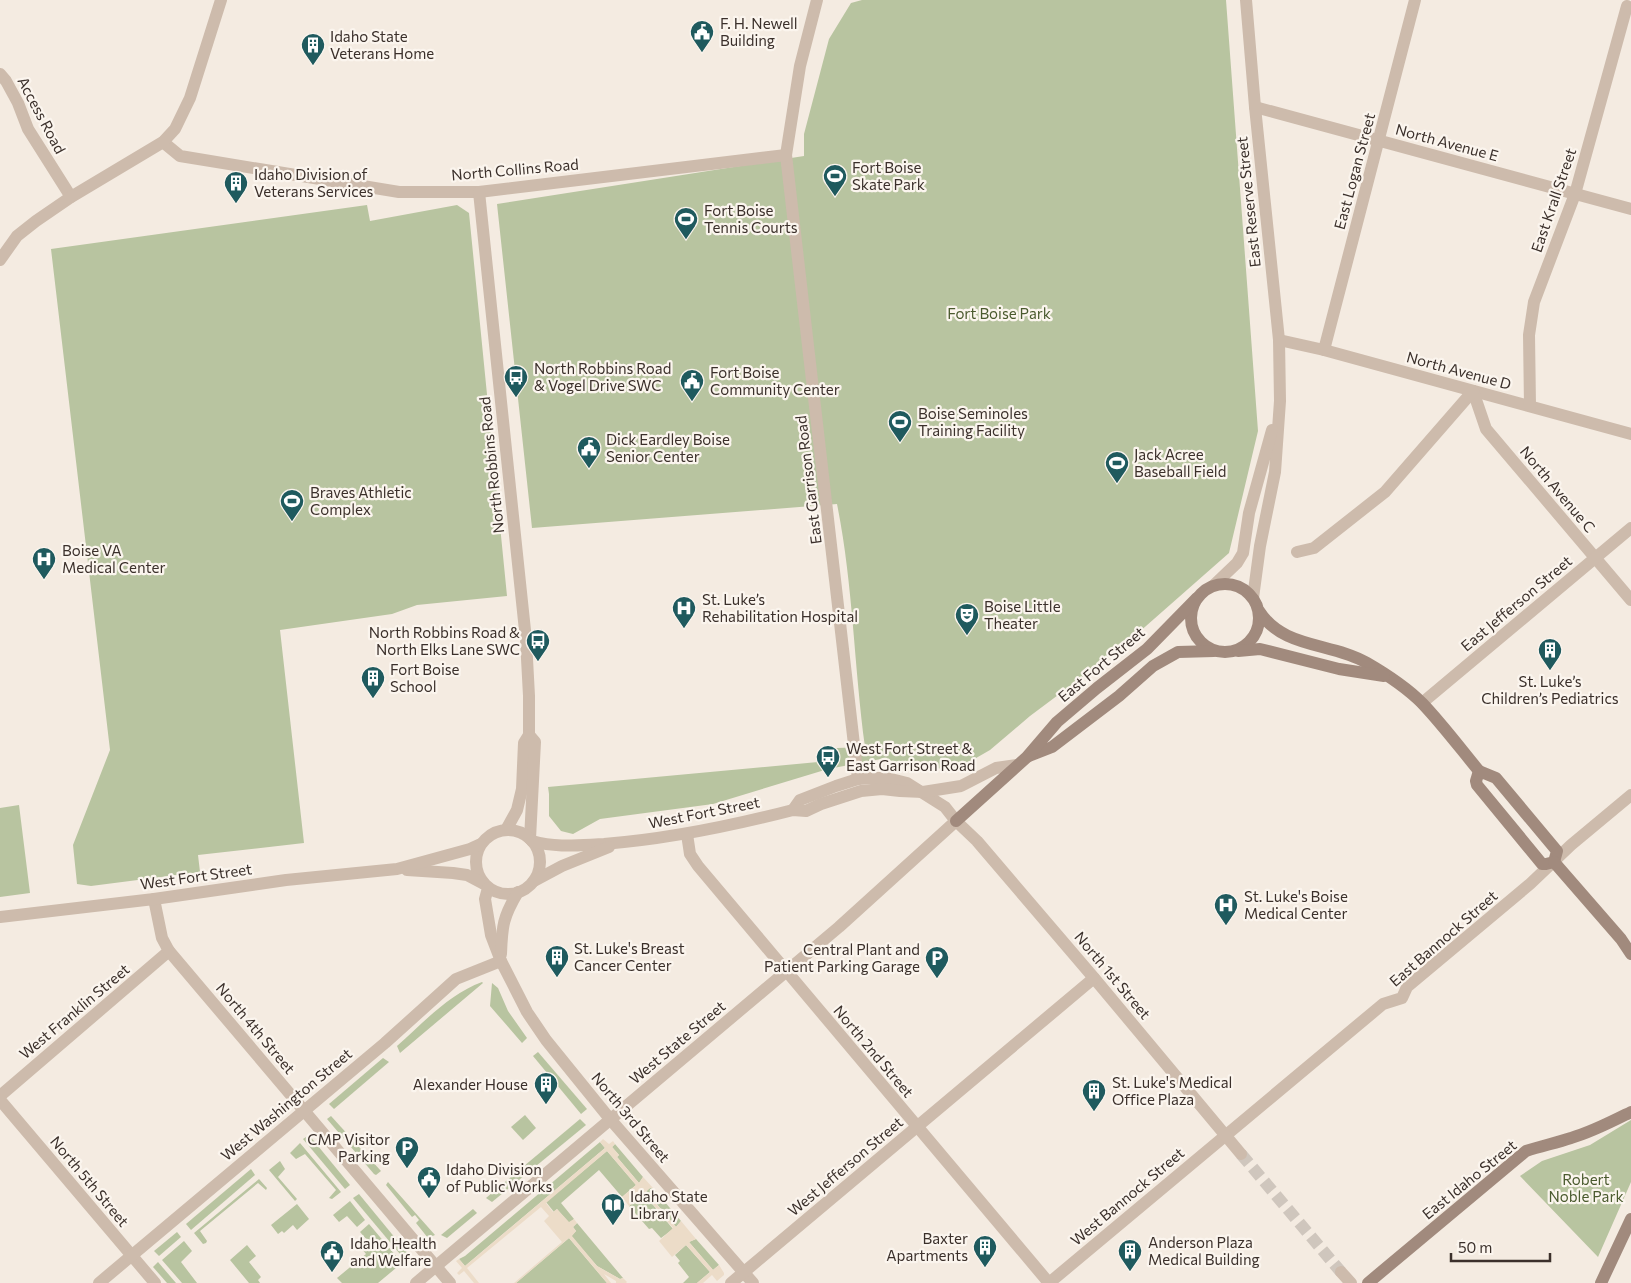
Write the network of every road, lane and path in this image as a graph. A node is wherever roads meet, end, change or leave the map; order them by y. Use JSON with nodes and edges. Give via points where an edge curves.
{"nodes":[{"id":1,"x":221,"y":0,"type":"edge"},
{"id":2,"x":817,"y":0,"type":"edge"},
{"id":3,"x":1246,"y":0,"type":"edge"},
{"id":4,"x":1415,"y":0,"type":"edge"},
{"id":5,"x":1627,"y":6,"type":"dead end"},
{"id":6,"x":0,"y":74,"type":"edge"},
{"id":7,"x":1255,"y":107,"type":"junction"},
{"id":8,"x":1379,"y":140,"type":"junction"},
{"id":9,"x":163,"y":142,"type":"junction"},
{"id":10,"x":786,"y":155,"type":"junction"},
{"id":11,"x":479,"y":192,"type":"junction"},
{"id":12,"x":1576,"y":194,"type":"junction"},
{"id":13,"x":71,"y":197,"type":"junction"},
{"id":14,"x":1631,"y":209,"type":"edge"},
{"id":15,"x":0,"y":260,"type":"edge"},
{"id":16,"x":1279,"y":340,"type":"junction"},
{"id":17,"x":1324,"y":350,"type":"junction"},
{"id":18,"x":1474,"y":391,"type":"junction"},
{"id":19,"x":1280,"y":401,"type":"junction"},
{"id":20,"x":1530,"y":406,"type":"junction"},
{"id":21,"x":1631,"y":434,"type":"edge"},
{"id":22,"x":1631,"y":528,"type":"edge"},
{"id":23,"x":1297,"y":552,"type":"dead end"},
{"id":24,"x":1595,"y":558,"type":"junction"},
{"id":25,"x":1214,"y":585,"type":"junction"},
{"id":26,"x":1197,"y":598,"type":"junction"},
{"id":27,"x":1253,"y":598,"type":"junction"},
{"id":28,"x":1631,"y":600,"type":"edge"},
{"id":29,"x":1259,"y":611,"type":"junction"},
{"id":30,"x":1214,"y":651,"type":"junction"},
{"id":31,"x":1235,"y":651,"type":"junction"},
{"id":32,"x":1387,"y":677,"type":"junction"},
{"id":33,"x":1422,"y":703,"type":"junction"},
{"id":34,"x":529,"y":735,"type":"junction"},
{"id":35,"x":1022,"y":761,"type":"junction"},
{"id":36,"x":1479,"y":771,"type":"junction"},
{"id":37,"x":858,"y":779,"type":"junction"},
{"id":38,"x":923,"y":792,"type":"junction"},
{"id":39,"x":1631,"y":795,"type":"edge"},
{"id":40,"x":793,"y":810,"type":"junction"},
{"id":41,"x":956,"y":821,"type":"junction"},
{"id":42,"x":506,"y":830,"type":"junction"},
{"id":43,"x":687,"y":834,"type":"junction"},
{"id":44,"x":531,"y":840,"type":"junction"},
{"id":45,"x":621,"y":842,"type":"junction"},
{"id":46,"x":481,"y":844,"type":"junction"},
{"id":47,"x":1554,"y":862,"type":"junction"},
{"id":48,"x":397,"y":869,"type":"junction"},
{"id":49,"x":534,"y":881,"type":"junction"},
{"id":50,"x":487,"y":886,"type":"junction"},
{"id":51,"x":518,"y":892,"type":"junction"},
{"id":52,"x":154,"y":899,"type":"junction"},
{"id":53,"x":0,"y":916,"type":"edge"},
{"id":54,"x":170,"y":951,"type":"junction"},
{"id":55,"x":1631,"y":954,"type":"edge"},
{"id":56,"x":501,"y":961,"type":"junction"},
{"id":57,"x":786,"y":972,"type":"junction"},
{"id":58,"x":1094,"y":978,"type":"junction"},
{"id":59,"x":0,"y":1096,"type":"edge"},
{"id":60,"x":0,"y":1100,"type":"edge"},
{"id":61,"x":304,"y":1111,"type":"junction"},
{"id":62,"x":1631,"y":1112,"type":"edge"},
{"id":63,"x":610,"y":1119,"type":"junction"},
{"id":64,"x":917,"y":1127,"type":"junction"},
{"id":65,"x":1226,"y":1135,"type":"junction"},
{"id":66,"x":1241,"y":1154,"type":"tunnel mouth"},
{"id":67,"x":1631,"y":1219,"type":"edge"},
{"id":68,"x":131,"y":1256,"type":"junction"},
{"id":69,"x":436,"y":1266,"type":"junction"},
{"id":70,"x":744,"y":1272,"type":"junction"},
{"id":71,"x":1341,"y":1272,"type":"tunnel mouth"},
{"id":72,"x":99,"y":1283,"type":"edge"},
{"id":73,"x":155,"y":1283,"type":"edge"},
{"id":74,"x":416,"y":1283,"type":"edge"},
{"id":75,"x":450,"y":1283,"type":"edge"},
{"id":76,"x":731,"y":1283,"type":"edge"},
{"id":77,"x":753,"y":1283,"type":"edge"},
{"id":78,"x":1049,"y":1283,"type":"edge"},
{"id":79,"x":1351,"y":1283,"type":"edge"},
{"id":80,"x":1368,"y":1283,"type":"edge"},
{"id":81,"x":1601,"y":1283,"type":"edge"}],
"edges":[{"from":1,"to":9,"type":"street","via":[[184,112],[176,129]]},
{"from":2,"to":10,"type":"street","name":"East Garrison Road","via":[[800,66]]},
{"from":3,"to":7,"type":"street","name":"East Reserve Street"},
{"from":4,"to":8,"type":"street","name":"East Logan Street"},
{"from":5,"to":12,"type":"street","name":"East Krall Street"},
{"from":6,"to":13,"type":"street","name":"Access Road","via":[[18,103],[28,129]]},
{"from":7,"to":8,"type":"street","name":"North Avenue E"},
{"from":7,"to":16,"type":"street","name":"East Reserve Street"},
{"from":8,"to":12,"type":"street","name":"North Avenue E"},
{"from":8,"to":17,"type":"street","name":"East Logan Street"},
{"from":9,"to":11,"type":"street","name":"North Collins Road","via":[[180,156],[399,192]]},
{"from":9,"to":13,"type":"street"},
{"from":10,"to":11,"type":"street","name":"North Collins Road"},
{"from":10,"to":37,"type":"street","name":"East Garrison Road"},
{"from":11,"to":34,"type":"street","name":"North Robbins Road","via":[[526,640]]},
{"from":12,"to":14,"type":"street","name":"North Avenue E"},
{"from":12,"to":20,"type":"street","name":"East Krall Street","via":[[1534,302],[1529,335]]},
{"from":13,"to":15,"type":"street","via":[[17,236]]},
{"from":16,"to":17,"type":"street","name":"North Avenue D"},
{"from":16,"to":19,"type":"street","name":"East Reserve Street"},
{"from":17,"to":18,"type":"street","name":"North Avenue D"},
{"from":18,"to":20,"type":"street","name":"North Avenue D"},
{"from":18,"to":23,"type":"street","via":[[1385,492],[1314,548]]},
{"from":18,"to":24,"type":"street","name":"North Avenue C","via":[[1486,429]]},
{"from":19,"to":25,"type":"street","name":"East Reserve Street","via":[[1249,513],[1243,553]]},
{"from":19,"to":27,"type":"street","name":"East Reserve Street","via":[[1275,472]]},
{"from":20,"to":21,"type":"street","name":"North Avenue D"},
{"from":22,"to":24,"type":"street","name":"East Jefferson Street"},
{"from":24,"to":28,"type":"street","name":"North Avenue C"},
{"from":24,"to":33,"type":"street","name":"East Jefferson Street"},
{"from":25,"to":26,"type":"main road"},
{"from":25,"to":27,"type":"main road","via":[[1236,585]]},
{"from":26,"to":30,"type":"main road","via":[[1192,607],[1192,628],[1197,638]]},
{"from":26,"to":35,"type":"main road","name":"East Fort Street","via":[[1147,649],[1057,722]]},
{"from":27,"to":29,"type":"main road"},
{"from":29,"to":31,"type":"main road","via":[[1257,631],[1252,640]]},
{"from":29,"to":32,"type":"main road","via":[[1276,630],[1298,641],[1359,659]]},
{"from":30,"to":31,"type":"main road"},
{"from":30,"to":35,"type":"main road","name":"East Fort Street","via":[[1178,652],[1153,666],[1052,747]]},
{"from":31,"to":32,"type":"main road","via":[[1260,649],[1338,669]]},
{"from":32,"to":33,"type":"main road","via":[[1402,685]]},
{"from":33,"to":36,"type":"main road"},
{"from":34,"to":42,"type":"street","name":"North Robbins Road","via":[[524,743],[522,789],[517,810]]},
{"from":34,"to":44,"type":"street","name":"North Robbins Road","via":[[536,749]]},
{"from":35,"to":38,"type":"street","via":[[996,768],[961,786]]},
{"from":35,"to":41,"type":"main road","name":"East Fort Street"},
{"from":36,"to":47,"type":"main road","via":[[1496,778],[1557,851]]},
{"from":36,"to":47,"type":"main road","via":[[1477,785],[1524,844],[1542,864]]},
{"from":37,"to":38,"type":"street","name":"West Fort Street","via":[[887,778],[907,783]]},
{"from":37,"to":40,"type":"street","name":"West Fort Street","via":[[800,800]]},
{"from":38,"to":40,"type":"street","name":"West Fort Street","via":[[861,791],[806,812]]},
{"from":38,"to":41,"type":"street","name":"West Fort Street","via":[[945,807]]},
{"from":39,"to":47,"type":"street","name":"East Bannock Street"},
{"from":40,"to":43,"type":"street","name":"West Fort Street"},
{"from":41,"to":57,"type":"street","name":"West State Street"},
{"from":41,"to":58,"type":"street","name":"North 1st Street","via":[[978,842]]},
{"from":42,"to":44,"type":"street","via":[[514,830]]},
{"from":42,"to":46,"type":"street","via":[[496,832]]},
{"from":43,"to":45,"type":"street","name":"West Fort Street"},
{"from":43,"to":57,"type":"street","name":"North 2nd Street","via":[[690,854],[698,866]]},
{"from":44,"to":45,"type":"street","name":"West Fort Street","via":[[561,847]]},
{"from":44,"to":49,"type":"street","via":[[540,864]]},
{"from":45,"to":49,"type":"street","name":"West Fort Street"},
{"from":46,"to":48,"type":"street","name":"West Fort Street","via":[[470,850]]},
{"from":46,"to":50,"type":"street","via":[[476,865]]},
{"from":47,"to":55,"type":"main road"},
{"from":47,"to":65,"type":"street","name":"East Bannock Street","via":[[1407,987],[1402,998],[1383,1004]]},
{"from":48,"to":50,"type":"street","name":"West Fort Street","via":[[453,872],[467,875]]},
{"from":48,"to":52,"type":"street","name":"West Fort Street","via":[[286,880]]},
{"from":49,"to":51,"type":"street"},
{"from":50,"to":51,"type":"street","via":[[500,893]]},
{"from":50,"to":56,"type":"street","name":"North 3rd Street","via":[[485,899],[491,935]]},
{"from":51,"to":56,"type":"street","name":"North 3rd Street","via":[[502,926]]},
{"from":52,"to":53,"type":"street","name":"West Fort Street"},
{"from":52,"to":54,"type":"street","name":"North 4th Street","via":[[162,938]]},
{"from":54,"to":59,"type":"street","name":"West Franklin Street"},
{"from":54,"to":61,"type":"street","name":"North 4th Street"},
{"from":56,"to":61,"type":"street","name":"West Washington Street","via":[[456,979]]},
{"from":56,"to":63,"type":"street","name":"North 3rd Street","via":[[527,1012],[546,1040]]},
{"from":57,"to":63,"type":"street","name":"West State Street"},
{"from":57,"to":64,"type":"street","name":"North 2nd Street"},
{"from":58,"to":64,"type":"street","name":"West Jefferson Street"},
{"from":58,"to":65,"type":"street","name":"North 1st Street"},
{"from":60,"to":68,"type":"street","name":"North 5th Street"},
{"from":61,"to":68,"type":"street","name":"West Washington Street"},
{"from":61,"to":69,"type":"street","name":"North 4th Street"},
{"from":62,"to":80,"type":"main road","name":"East Idaho Street","via":[[1578,1136],[1526,1151]]},
{"from":63,"to":69,"type":"street","name":"West State Street"},
{"from":63,"to":70,"type":"street","name":"North 3rd Street"},
{"from":64,"to":70,"type":"street","name":"West Jefferson Street"},
{"from":64,"to":78,"type":"street","name":"North 2nd Street"},
{"from":65,"to":66,"type":"street","name":"North 1st Street"},
{"from":65,"to":78,"type":"street","name":"West Bannock Street"},
{"from":67,"to":81,"type":"main road"},
{"from":68,"to":72,"type":"street","name":"West Washington Street"},
{"from":68,"to":73,"type":"street","name":"North 5th Street"},
{"from":69,"to":74,"type":"street","name":"West State Street"},
{"from":69,"to":75,"type":"street","name":"North 4th Street"},
{"from":70,"to":76,"type":"street","name":"West Jefferson Street"},
{"from":70,"to":77,"type":"street","name":"North 3rd Street"},
{"from":71,"to":79,"type":"street"}]}
